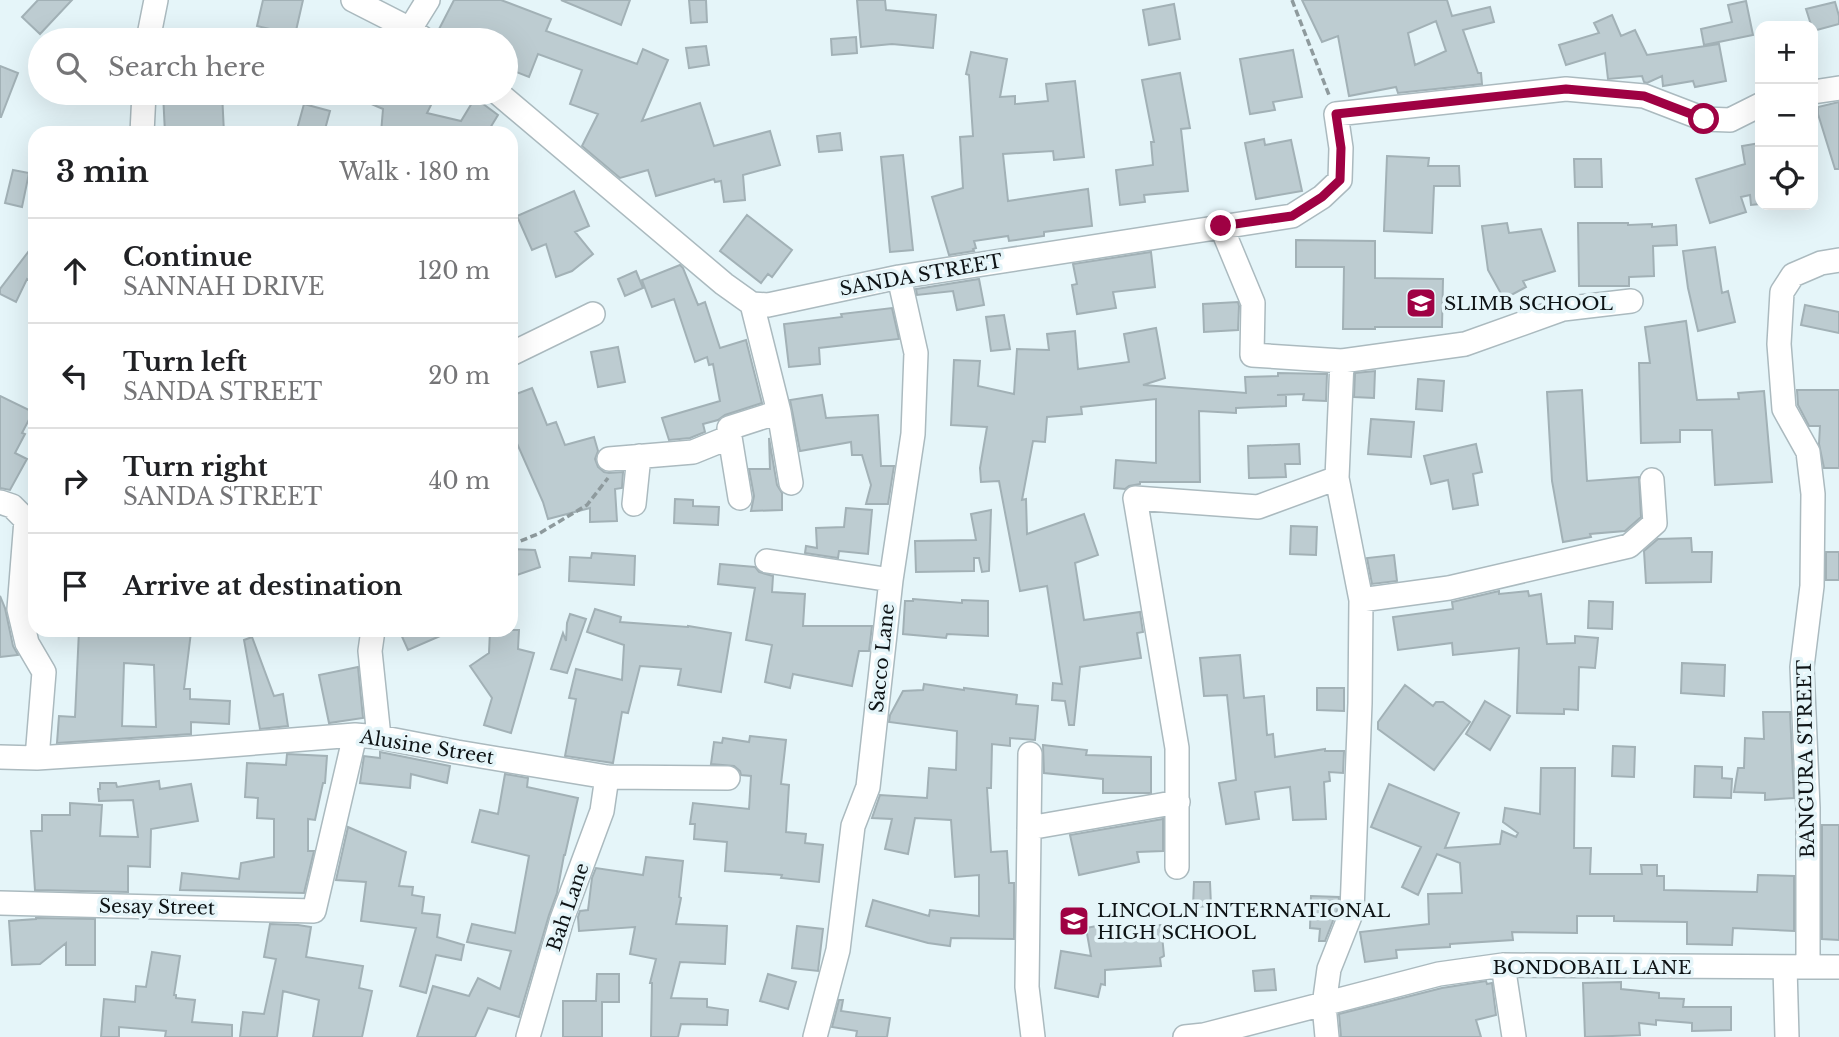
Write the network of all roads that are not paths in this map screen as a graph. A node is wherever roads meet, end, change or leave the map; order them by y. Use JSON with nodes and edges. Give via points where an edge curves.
{"nodes":[{"id":1,"x":156,"y":0,"type":"edge"},
{"id":2,"x":353,"y":0,"type":"edge"},
{"id":3,"x":428,"y":0,"type":"edge"},
{"id":4,"x":150,"y":28,"type":"edge"},
{"id":5,"x":404,"y":28,"type":"edge"},
{"id":6,"x":419,"y":28,"type":"edge"},
{"id":7,"x":1839,"y":88,"type":"edge"},
{"id":8,"x":1818,"y":91,"type":"edge"},
{"id":9,"x":143,"y":105,"type":"edge"},
{"id":10,"x":512,"y":105,"type":"edge"},
{"id":11,"x":1755,"y":108,"type":"edge"},
{"id":12,"x":142,"y":126,"type":"edge"},
{"id":13,"x":1221,"y":226,"type":"junction"},
{"id":14,"x":1839,"y":260,"type":"edge"},
{"id":15,"x":899,"y":276,"type":"junction"},
{"id":16,"x":1631,"y":301,"type":"dead end"},
{"id":17,"x":752,"y":304,"type":"junction"},
{"id":18,"x":593,"y":314,"type":"dead end"},
{"id":19,"x":518,"y":351,"type":"edge"},
{"id":20,"x":1342,"y":361,"type":"junction"},
{"id":21,"x":779,"y":412,"type":"junction"},
{"id":22,"x":730,"y":437,"type":"junction"},
{"id":23,"x":639,"y":456,"type":"junction"},
{"id":24,"x":609,"y":459,"type":"road end"},
{"id":25,"x":1338,"y":478,"type":"junction"},
{"id":26,"x":1652,"y":480,"type":"dead end"},
{"id":27,"x":791,"y":483,"type":"dead end"},
{"id":28,"x":740,"y":498,"type":"dead end"},
{"id":29,"x":634,"y":505,"type":"dead end"},
{"id":30,"x":18,"y":510,"type":"edge"},
{"id":31,"x":767,"y":561,"type":"dead end"},
{"id":32,"x":891,"y":580,"type":"junction"},
{"id":33,"x":1360,"y":600,"type":"junction"},
{"id":34,"x":372,"y":637,"type":"edge"},
{"id":35,"x":355,"y":735,"type":"junction"},
{"id":36,"x":379,"y":737,"type":"junction"},
{"id":37,"x":1030,"y":754,"type":"dead end"},
{"id":38,"x":0,"y":757,"type":"edge"},
{"id":39,"x":37,"y":758,"type":"junction"},
{"id":40,"x":607,"y":777,"type":"junction"},
{"id":41,"x":727,"y":778,"type":"dead end"},
{"id":42,"x":1178,"y":802,"type":"junction"},
{"id":43,"x":1029,"y":828,"type":"junction"},
{"id":44,"x":1177,"y":867,"type":"dead end"},
{"id":45,"x":0,"y":904,"type":"edge"},
{"id":46,"x":1503,"y":965,"type":"junction"},
{"id":47,"x":1785,"y":967,"type":"junction"},
{"id":48,"x":1808,"y":967,"type":"junction"},
{"id":49,"x":1839,"y":967,"type":"edge"},
{"id":50,"x":1324,"y":1004,"type":"junction"},
{"id":51,"x":528,"y":1037,"type":"edge"},
{"id":52,"x":815,"y":1037,"type":"edge"},
{"id":53,"x":1033,"y":1037,"type":"edge"},
{"id":54,"x":1185,"y":1037,"type":"edge"},
{"id":55,"x":1327,"y":1037,"type":"edge"},
{"id":56,"x":1514,"y":1037,"type":"edge"},
{"id":57,"x":1787,"y":1037,"type":"edge"}],
"edges":[{"from":1,"to":4,"type":"street"},
{"from":2,"to":5,"type":"street"},
{"from":3,"to":6,"type":"street"},
{"from":7,"to":8,"type":"street"},
{"from":9,"to":12,"type":"street"},
{"from":10,"to":17,"type":"street"},
{"from":11,"to":13,"type":"street","name":"SANDA STREET","via":[[1730,120],[1704,119],[1644,96],[1566,89],[1336,114],[1340,180],[1292,216]]},
{"from":13,"to":15,"type":"street","name":"SANDA STREET"},
{"from":13,"to":20,"type":"street","via":[[1253,303],[1252,355]]},
{"from":14,"to":48,"type":"street","name":"BANGURA STREET","via":[[1821,262],[1793,275],[1782,292],[1779,344],[1784,409],[1808,453],[1813,494],[1812,586],[1802,667]]},
{"from":15,"to":17,"type":"street","name":"SANDA STREET","via":[[768,305]]},
{"from":15,"to":32,"type":"street","name":"Sacco Lane","via":[[916,353],[913,434]]},
{"from":16,"to":20,"type":"street","via":[[1563,309],[1465,344]]},
{"from":17,"to":21,"type":"street"},
{"from":18,"to":19,"type":"street"},
{"from":20,"to":25,"type":"street"},
{"from":21,"to":22,"type":"street","via":[[729,428]]},
{"from":21,"to":27,"type":"street"},
{"from":22,"to":23,"type":"street","via":[[693,452]]},
{"from":22,"to":28,"type":"street"},
{"from":23,"to":24,"type":"street"},
{"from":23,"to":29,"type":"street"},
{"from":25,"to":33,"type":"street"},
{"from":25,"to":42,"type":"street","via":[[1258,507],[1125,501],[1177,748]]},
{"from":26,"to":33,"type":"street","via":[[1655,523],[1629,546],[1449,588]]},
{"from":30,"to":39,"type":"street","via":[[19,609],[27,643],[44,672]]},
{"from":31,"to":32,"type":"street"},
{"from":32,"to":52,"type":"street","name":"Sacco Lane","via":[[868,787],[853,827],[838,950]]},
{"from":33,"to":50,"type":"street","via":[[1352,911],[1329,969]]},
{"from":34,"to":36,"type":"street"},
{"from":35,"to":36,"type":"street","name":"Alusine Street"},
{"from":35,"to":39,"type":"street","name":"Alusine Street"},
{"from":35,"to":45,"type":"street","name":"Sesay Street","via":[[314,911]]},
{"from":36,"to":40,"type":"street","name":"Alusine Street"},
{"from":37,"to":43,"type":"street"},
{"from":38,"to":39,"type":"street","name":"Alusine Street"},
{"from":40,"to":41,"type":"street","name":"Alusine Street"},
{"from":40,"to":51,"type":"street","name":"Bah Lane","via":[[602,811],[562,919]]},
{"from":42,"to":43,"type":"street"},
{"from":42,"to":44,"type":"street"},
{"from":43,"to":53,"type":"street","via":[[1027,988]]},
{"from":46,"to":47,"type":"street","name":"BONDOBAIL LANE"},
{"from":46,"to":50,"type":"street","name":"BONDOBAIL LANE","via":[[1439,974]]},
{"from":46,"to":56,"type":"street"},
{"from":47,"to":48,"type":"street","name":"BONDOBAIL LANE"},
{"from":47,"to":57,"type":"street"},
{"from":48,"to":49,"type":"street","name":"BONDOBAIL LANE"},
{"from":50,"to":54,"type":"street","name":"BONDOBAIL LANE"},
{"from":50,"to":55,"type":"street"}]}
